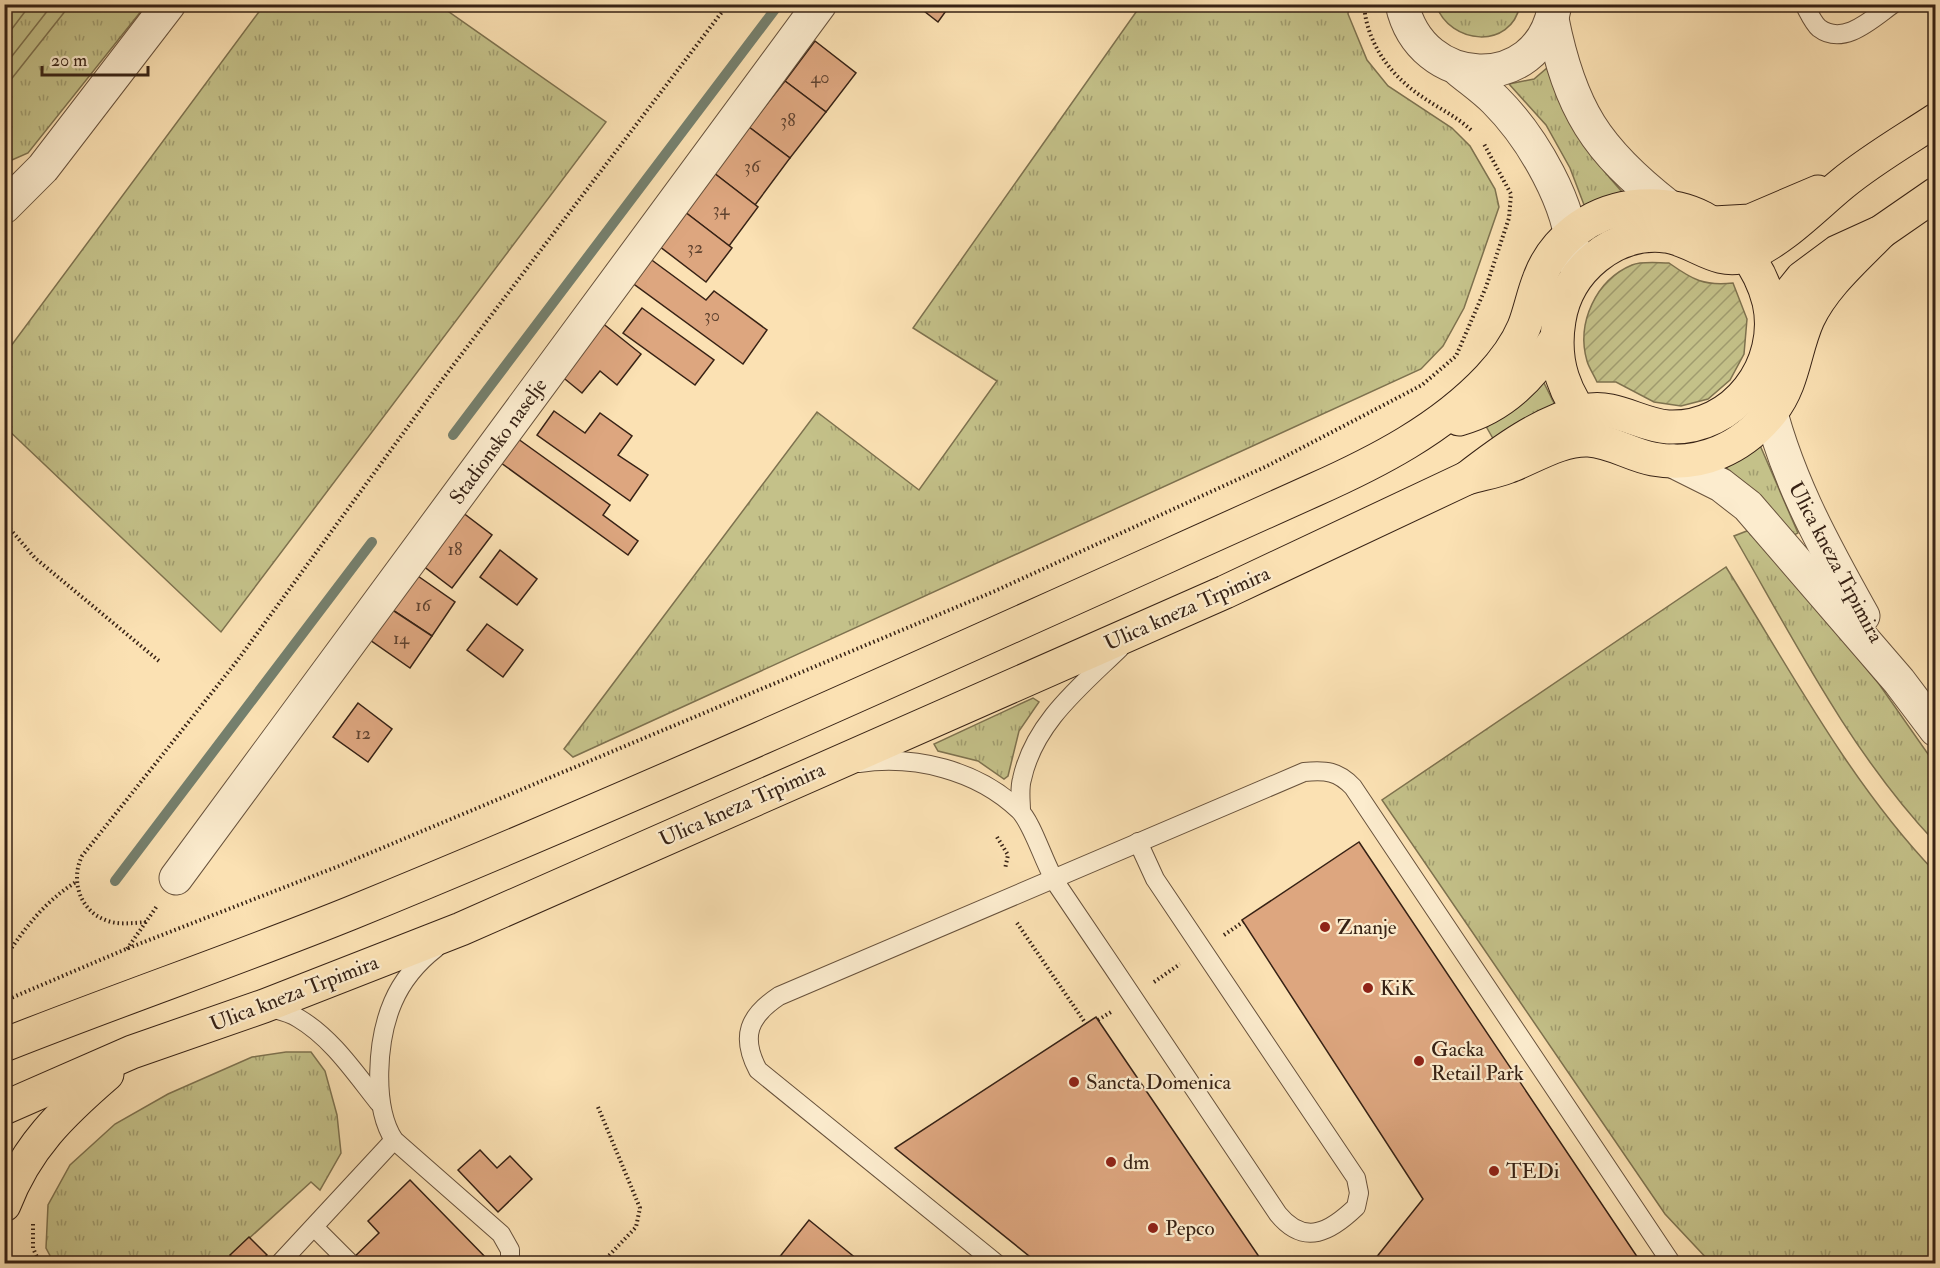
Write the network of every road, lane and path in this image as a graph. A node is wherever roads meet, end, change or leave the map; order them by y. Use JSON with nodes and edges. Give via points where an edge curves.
{"nodes":[{"id":1,"x":169,"y":4,"type":"edge"},
{"id":2,"x":728,"y":4,"type":"edge"},
{"id":3,"x":820,"y":4,"type":"edge"},
{"id":4,"x":1364,"y":4,"type":"edge"},
{"id":5,"x":1402,"y":4,"type":"edge"},
{"id":6,"x":1804,"y":4,"type":"edge"},
{"id":7,"x":1893,"y":4,"type":"edge"},
{"id":8,"x":1553,"y":12,"type":"edge"},
{"id":9,"x":1459,"y":70,"type":"junction"},
{"id":10,"x":1935,"y":120,"type":"edge"},
{"id":11,"x":1474,"y":133,"type":"dead end"},
{"id":12,"x":1480,"y":138,"type":"dead end"},
{"id":13,"x":1842,"y":184,"type":"junction"},
{"id":14,"x":1935,"y":194,"type":"edge"},
{"id":15,"x":1668,"y":206,"type":"junction"},
{"id":16,"x":4,"y":207,"type":"edge"},
{"id":17,"x":1714,"y":223,"type":"junction"},
{"id":18,"x":1881,"y":232,"type":"junction"},
{"id":19,"x":1569,"y":235,"type":"junction"},
{"id":20,"x":1748,"y":255,"type":"junction"},
{"id":21,"x":1573,"y":283,"type":"junction"},
{"id":22,"x":1773,"y":322,"type":"junction"},
{"id":23,"x":1556,"y":339,"type":"junction"},
{"id":24,"x":1761,"y":372,"type":"junction"},
{"id":25,"x":1579,"y":412,"type":"junction"},
{"id":26,"x":1770,"y":414,"type":"junction"},
{"id":27,"x":1437,"y":426,"type":"junction"},
{"id":28,"x":1612,"y":444,"type":"junction"},
{"id":29,"x":1673,"y":460,"type":"junction"},
{"id":30,"x":1467,"y":478,"type":"junction"},
{"id":31,"x":4,"y":522,"type":"edge"},
{"id":32,"x":1139,"y":630,"type":"junction"},
{"id":33,"x":159,"y":661,"type":"dead end"},
{"id":34,"x":1899,"y":681,"type":"junction"},
{"id":35,"x":1935,"y":730,"type":"edge"},
{"id":36,"x":827,"y":767,"type":"junction"},
{"id":37,"x":1021,"y":811,"type":"junction"},
{"id":38,"x":997,"y":837,"type":"dead end"},
{"id":39,"x":1138,"y":842,"type":"junction"},
{"id":40,"x":176,"y":878,"type":"joint"},
{"id":41,"x":1053,"y":878,"type":"junction"},
{"id":42,"x":76,"y":882,"type":"junction"},
{"id":43,"x":1002,"y":900,"type":"junction"},
{"id":44,"x":146,"y":922,"type":"junction"},
{"id":45,"x":1243,"y":922,"type":"dead end"},
{"id":46,"x":461,"y":929,"type":"junction"},
{"id":47,"x":126,"y":949,"type":"junction"},
{"id":48,"x":1203,"y":949,"type":"junction"},
{"id":49,"x":4,"y":959,"type":"edge"},
{"id":50,"x":1133,"y":997,"type":"junction"},
{"id":51,"x":4,"y":1001,"type":"edge"},
{"id":52,"x":264,"y":1006,"type":"junction"},
{"id":53,"x":1098,"y":1020,"type":"dead end"},
{"id":54,"x":1086,"y":1024,"type":"dead end"},
{"id":55,"x":4,"y":1044,"type":"edge"},
{"id":56,"x":132,"y":1052,"type":"junction"},
{"id":57,"x":379,"y":1103,"type":"junction"},
{"id":58,"x":598,"y":1107,"type":"dead end"},
{"id":59,"x":5,"y":1108,"type":"edge"},
{"id":60,"x":394,"y":1140,"type":"junction"},
{"id":61,"x":4,"y":1205,"type":"edge"},
{"id":62,"x":315,"y":1228,"type":"junction"},
{"id":63,"x":279,"y":1263,"type":"edge"},
{"id":64,"x":351,"y":1263,"type":"edge"},
{"id":65,"x":510,"y":1263,"type":"edge"},
{"id":66,"x":601,"y":1263,"type":"edge"},
{"id":67,"x":997,"y":1263,"type":"edge"},
{"id":68,"x":1672,"y":1263,"type":"edge"}],
"edges":[{"from":1,"to":16,"type":"street","via":[[43,168]]},
{"from":2,"to":42,"type":"path","via":[[442,380],[237,661],[82,856],[75,870]]},
{"from":3,"to":40,"type":"street","name":"Stadionsko naselje"},
{"from":4,"to":11,"type":"path","via":[[1364,19],[1376,50],[1393,72]]},
{"from":5,"to":9,"type":"street","via":[[1418,44],[1437,60]]},
{"from":6,"to":7,"type":"lane","via":[[1819,28],[1836,36],[1849,33]]},
{"from":8,"to":9,"type":"street","via":[[1541,40],[1525,56],[1505,67],[1483,72]]},
{"from":8,"to":15,"type":"street","via":[[1561,66],[1583,118],[1609,153]]},
{"from":9,"to":19,"type":"street","via":[[1494,99],[1518,126],[1560,201]]},
{"from":10,"to":13,"type":"main road"},
{"from":12,"to":47,"type":"path","via":[[1511,194],[1509,218],[1486,287],[1456,356],[1422,385],[1267,466],[995,591],[339,866]]},
{"from":13,"to":17,"type":"main road","via":[[1750,221]]},
{"from":13,"to":20,"type":"main road","via":[[1804,218]]},
{"from":14,"to":18,"type":"main road"},
{"from":15,"to":17,"type":"main road"},
{"from":15,"to":19,"type":"main road","via":[[1613,211],[1589,220]]},
{"from":17,"to":20,"type":"main road"},
{"from":18,"to":22,"type":"main road","via":[[1837,252],[1802,278]]},
{"from":18,"to":26,"type":"main road","via":[[1823,294],[1809,318],[1784,396]]},
{"from":19,"to":21,"type":"street"},
{"from":19,"to":27,"type":"main road","via":[[1552,252],[1540,276],[1516,343],[1484,384]]},
{"from":20,"to":21,"type":"main road","via":[[1729,258],[1666,236],[1638,237],[1613,244],[1590,262]]},
{"from":20,"to":22,"type":"main road","via":[[1761,277]]},
{"from":21,"to":23,"type":"main road","via":[[1561,308]]},
{"from":22,"to":24,"type":"main road","via":[[1770,351]]},
{"from":23,"to":25,"type":"main road","via":[[1557,365],[1566,392]]},
{"from":23,"to":27,"type":"main road","via":[[1542,361],[1505,398],[1484,411]]},
{"from":24,"to":25,"type":"main road","via":[[1740,400],[1704,421],[1685,426],[1664,427],[1599,409]]},
{"from":24,"to":26,"type":"street","name":"Ulica kneza Trpimira"},
{"from":25,"to":28,"type":"main road"},
{"from":25,"to":30,"type":"main road","via":[[1499,452]]},
{"from":26,"to":29,"type":"main road","via":[[1723,453]]},
{"from":26,"to":34,"type":"street","name":"Ulica kneza Trpimira","via":[[1814,529]]},
{"from":27,"to":55,"type":"main road","via":[[1337,480],[750,743],[348,914]]},
{"from":28,"to":29,"type":"main road","via":[[1653,459]]},
{"from":28,"to":30,"type":"main road","via":[[1587,440],[1558,446]]},
{"from":29,"to":34,"type":"street","name":"Ulica kneza Trpimira","via":[[1712,479],[1748,506]]},
{"from":30,"to":32,"type":"main road","name":"Ulica kneza Trpimira"},
{"from":31,"to":33,"type":"path","via":[[35,558]]},
{"from":32,"to":36,"type":"main road","name":"Ulica kneza Trpimira"},
{"from":32,"to":37,"type":"lane","via":[[1041,731],[1021,781]]},
{"from":34,"to":35,"type":"street","name":"Ulica kneza Trpimira"},
{"from":36,"to":37,"type":"lane","via":[[867,762],[938,766],[990,788]]},
{"from":36,"to":46,"type":"main road","name":"Ulica kneza Trpimira"},
{"from":37,"to":41,"type":"lane"},
{"from":38,"to":43,"type":"path","via":[[1008,855],[1008,864],[1004,872],[990,881]]},
{"from":39,"to":41,"type":"lane"},
{"from":39,"to":48,"type":"lane","via":[[1155,879]]},
{"from":39,"to":68,"type":"lane","via":[[1304,772],[1325,770],[1342,776]]},
{"from":40,"to":44,"type":"path"},
{"from":41,"to":43,"type":"lane"},
{"from":41,"to":50,"type":"lane"},
{"from":42,"to":44,"type":"path","via":[[92,912],[106,921]]},
{"from":42,"to":49,"type":"path","via":[[54,896],[31,920]]},
{"from":43,"to":54,"type":"path"},
{"from":43,"to":67,"type":"lane","via":[[779,996],[762,1008],[748,1037],[748,1052],[758,1070]]},
{"from":44,"to":47,"type":"path"},
{"from":45,"to":48,"type":"path"},
{"from":46,"to":52,"type":"main road","name":"Ulica kneza Trpimira"},
{"from":46,"to":57,"type":"lane","via":[[425,956],[394,1000],[387,1018]]},
{"from":47,"to":51,"type":"path"},
{"from":48,"to":50,"type":"path"},
{"from":48,"to":50,"type":"lane","via":[[1356,1178],[1356,1207],[1343,1219],[1318,1232],[1298,1232],[1288,1226]]},
{"from":50,"to":53,"type":"path"},
{"from":52,"to":56,"type":"main road","name":"Ulica kneza Trpimira"},
{"from":52,"to":57,"type":"lane","via":[[297,1017],[315,1031],[338,1052]]},
{"from":56,"to":59,"type":"main road","name":"Ulica kneza Trpimira"},
{"from":56,"to":61,"type":"main road","via":[[67,1109],[43,1136],[24,1161]]},
{"from":57,"to":60,"type":"lane"},
{"from":58,"to":66,"type":"path","via":[[640,1208],[636,1227]]},
{"from":60,"to":62,"type":"lane"},
{"from":60,"to":65,"type":"lane","via":[[501,1234],[510,1251]]},
{"from":62,"to":63,"type":"lane"},
{"from":62,"to":64,"type":"lane"}]}
